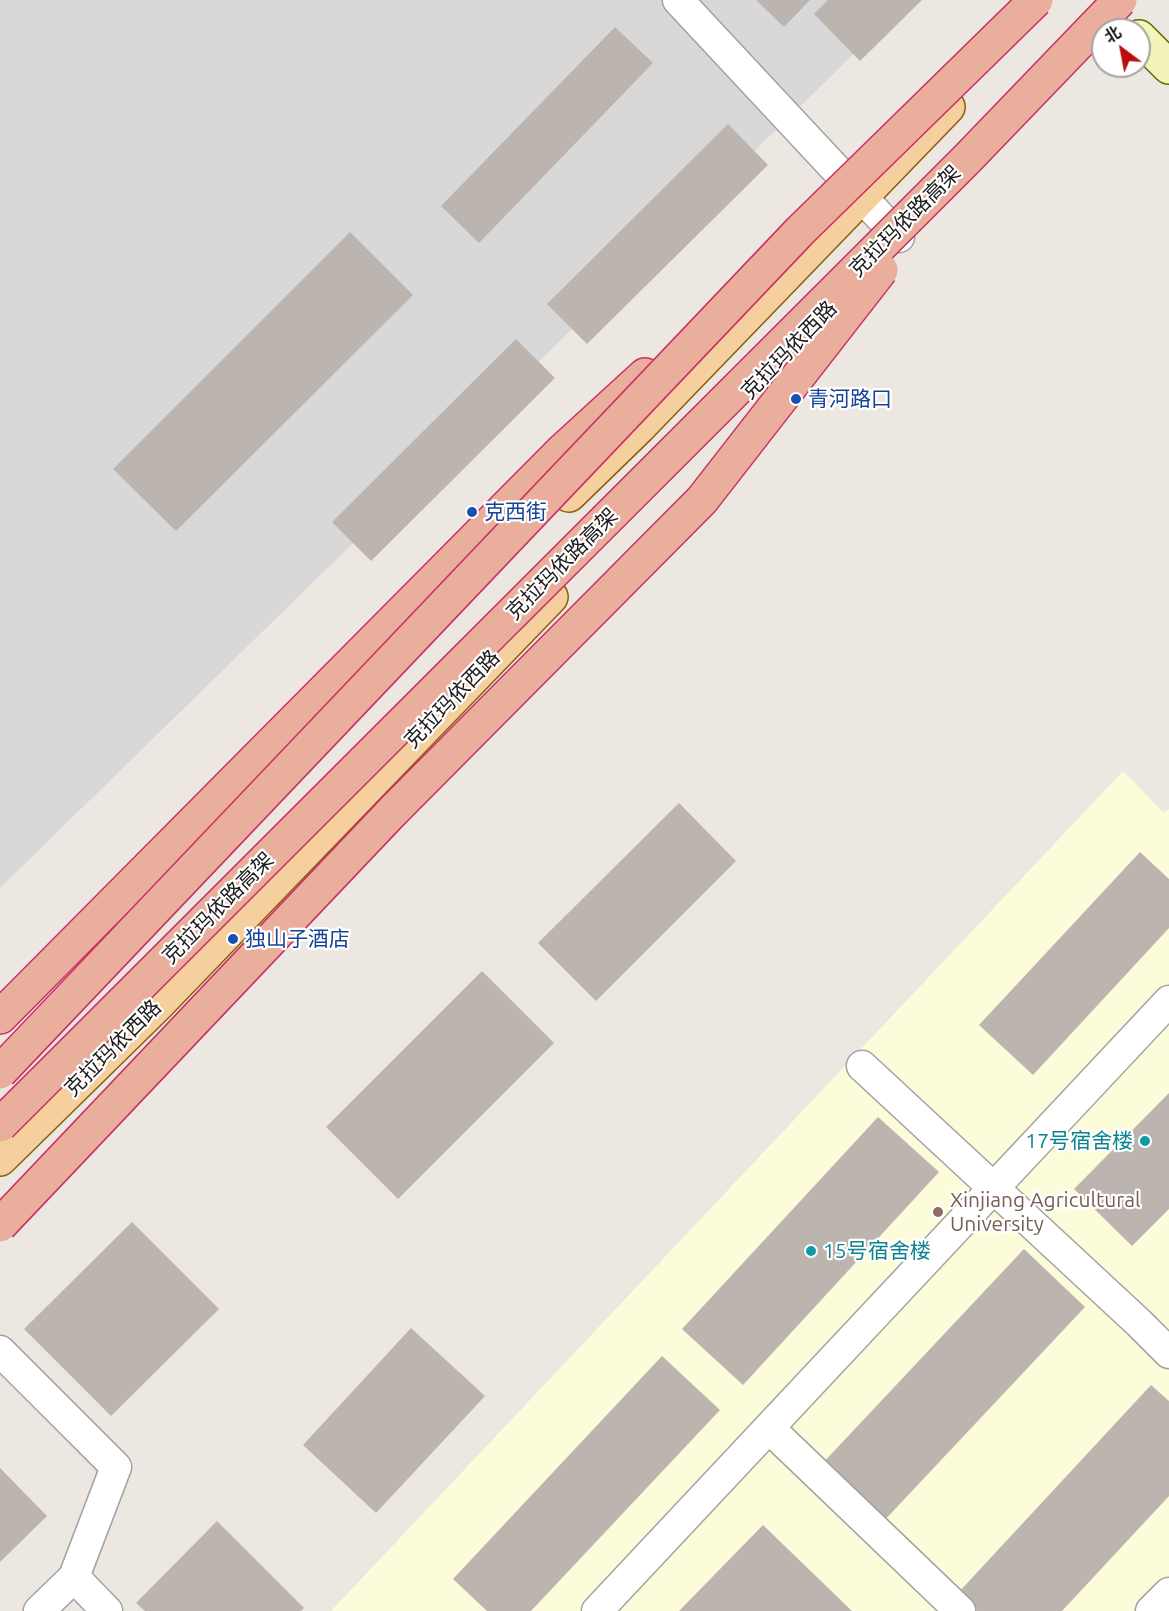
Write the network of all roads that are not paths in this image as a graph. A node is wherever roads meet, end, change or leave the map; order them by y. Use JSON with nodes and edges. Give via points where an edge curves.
{"nodes":[{"id":1,"x":678,"y":0,"type":"edge"},
{"id":2,"x":1004,"y":0,"type":"edge"},
{"id":3,"x":1036,"y":0,"type":"edge"},
{"id":4,"x":1051,"y":0,"type":"edge"},
{"id":5,"x":1091,"y":44,"type":"edge"},
{"id":6,"x":1091,"y":46,"type":"edge"},
{"id":7,"x":1151,"y":49,"type":"edge"},
{"id":8,"x":1169,"y":67,"type":"edge"},
{"id":9,"x":967,"y":159,"type":"junction"},
{"id":10,"x":862,"y":197,"type":"junction"},
{"id":11,"x":800,"y":231,"type":"junction"},
{"id":12,"x":898,"y":237,"type":"junction"},
{"id":13,"x":563,"y":450,"type":"junction"},
{"id":14,"x":1169,"y":1001,"type":"edge"},
{"id":15,"x":0,"y":1017,"type":"edge"},
{"id":16,"x":0,"y":1061,"type":"edge"},
{"id":17,"x":862,"y":1066,"type":"dead end"},
{"id":18,"x":0,"y":1072,"type":"edge"},
{"id":19,"x":0,"y":1125,"type":"edge"},
{"id":20,"x":0,"y":1159,"type":"edge"},
{"id":21,"x":993,"y":1188,"type":"junction"},
{"id":22,"x":0,"y":1225,"type":"edge"},
{"id":23,"x":0,"y":1351,"type":"edge"},
{"id":24,"x":1169,"y":1353,"type":"edge"},
{"id":25,"x":769,"y":1428,"type":"junction"},
{"id":26,"x":74,"y":1577,"type":"junction"},
{"id":27,"x":1169,"y":1593,"type":"edge"},
{"id":28,"x":39,"y":1611,"type":"edge"},
{"id":29,"x":107,"y":1611,"type":"edge"},
{"id":30,"x":597,"y":1611,"type":"edge"},
{"id":31,"x":960,"y":1611,"type":"edge"},
{"id":32,"x":1151,"y":1611,"type":"edge"}],
"edges":[{"from":1,"to":10,"type":"street"},
{"from":2,"to":13,"type":"highway"},
{"from":3,"to":11,"type":"highway","name":"克拉玛依路高架","bridge":true},
{"from":4,"to":10,"type":"main road"},
{"from":5,"to":9,"type":"highway","name":"克拉玛依路高架","bridge":true},
{"from":6,"to":12,"type":"main road","name":"克拉玛依西路"},
{"from":7,"to":8,"type":"main road"},
{"from":9,"to":19,"type":"highway","name":"克拉玛依路高架","bridge":true},
{"from":9,"to":22,"type":"highway","bridge":true,"via":[[702,500],[392,812]]},
{"from":10,"to":12,"type":"street"},
{"from":10,"to":16,"type":"main road","via":[[639,427],[248,805]]},
{"from":11,"to":13,"type":"highway","bridge":true},
{"from":11,"to":18,"type":"highway","name":"克拉玛依路高架","bridge":true},
{"from":12,"to":20,"type":"main road","name":"克拉玛依西路","via":[[156,1006]]},
{"from":13,"to":15,"type":"highway"},
{"from":14,"to":21,"type":"street"},
{"from":17,"to":21,"type":"street"},
{"from":21,"to":24,"type":"street"},
{"from":21,"to":25,"type":"street"},
{"from":23,"to":26,"type":"street","via":[[116,1467]]},
{"from":25,"to":30,"type":"street"},
{"from":25,"to":31,"type":"street"},
{"from":26,"to":28,"type":"street"},
{"from":26,"to":29,"type":"street"},
{"from":27,"to":32,"type":"street"}]}
